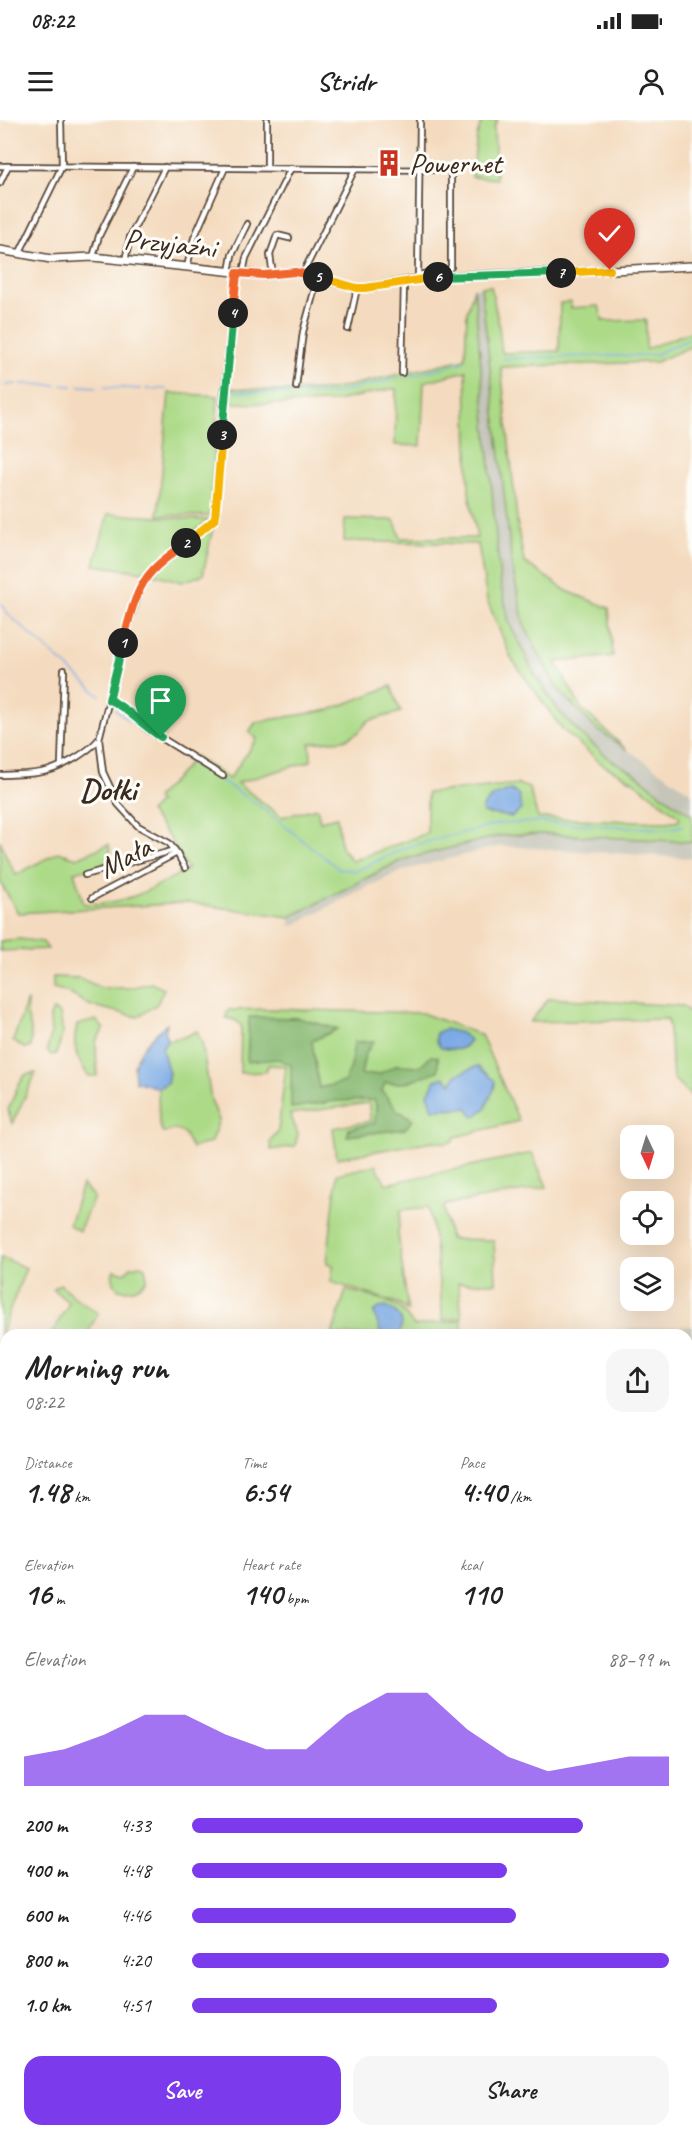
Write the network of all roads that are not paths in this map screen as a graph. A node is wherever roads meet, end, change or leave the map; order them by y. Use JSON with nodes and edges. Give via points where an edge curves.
{"nodes":[{"id":1,"x":61,"y":120,"type":"edge"},
{"id":2,"x":267,"y":120,"type":"edge"},
{"id":3,"x":420,"y":120,"type":"edge"},
{"id":4,"x":0,"y":166,"type":"edge"},
{"id":5,"x":8,"y":166,"type":"junction"},
{"id":6,"x":62,"y":166,"type":"junction"},
{"id":7,"x":133,"y":167,"type":"junction"},
{"id":8,"x":165,"y":167,"type":"junction"},
{"id":9,"x":225,"y":168,"type":"junction"},
{"id":10,"x":267,"y":168,"type":"junction"},
{"id":11,"x":291,"y":168,"type":"junction"},
{"id":12,"x":355,"y":169,"type":"junction"},
{"id":13,"x":420,"y":170,"type":"junction"},
{"id":14,"x":0,"y":183,"type":"edge"},
{"id":15,"x":247,"y":224,"type":"dead end"},
{"id":16,"x":289,"y":238,"type":"dead end"},
{"id":17,"x":0,"y":250,"type":"edge"},
{"id":18,"x":19,"y":254,"type":"junction"},
{"id":19,"x":93,"y":257,"type":"junction"},
{"id":20,"x":125,"y":261,"type":"junction"},
{"id":21,"x":692,"y":266,"type":"edge"},
{"id":22,"x":188,"y":267,"type":"junction"},
{"id":23,"x":236,"y":272,"type":"junction"},
{"id":24,"x":303,"y":273,"type":"junction"},
{"id":25,"x":273,"y":274,"type":"junction"},
{"id":26,"x":318,"y":277,"type":"junction"},
{"id":27,"x":418,"y":277,"type":"junction"},
{"id":28,"x":405,"y":282,"type":"junction"},
{"id":29,"x":357,"y":288,"type":"junction"},
{"id":30,"x":348,"y":329,"type":"dead end"},
{"id":31,"x":402,"y":373,"type":"dead end"},
{"id":32,"x":296,"y":387,"type":"dead end"},
{"id":33,"x":64,"y":670,"type":"dead end"},
{"id":34,"x":109,"y":700,"type":"junction"},
{"id":35,"x":99,"y":739,"type":"junction"},
{"id":36,"x":93,"y":746,"type":"junction"},
{"id":37,"x":99,"y":753,"type":"junction"},
{"id":38,"x":61,"y":765,"type":"junction"},
{"id":39,"x":0,"y":775,"type":"edge"},
{"id":40,"x":223,"y":776,"type":"dead end"},
{"id":41,"x":176,"y":852,"type":"junction"},
{"id":42,"x":185,"y":868,"type":"dead end"},
{"id":43,"x":85,"y":875,"type":"dead end"},
{"id":44,"x":92,"y":898,"type":"dead end"}],
"edges":[{"from":1,"to":6,"type":"street"},
{"from":2,"to":10,"type":"street"},
{"from":3,"to":13,"type":"street"},
{"from":4,"to":5,"type":"street"},
{"from":5,"to":6,"type":"street"},
{"from":5,"to":14,"type":"street"},
{"from":6,"to":7,"type":"street"},
{"from":6,"to":18,"type":"street"},
{"from":7,"to":8,"type":"street"},
{"from":7,"to":19,"type":"street","via":[[99,236]]},
{"from":8,"to":9,"type":"street"},
{"from":8,"to":20,"type":"street","via":[[130,237]]},
{"from":9,"to":10,"type":"street"},
{"from":9,"to":22,"type":"street","via":[[197,230]]},
{"from":10,"to":11,"type":"street"},
{"from":11,"to":12,"type":"street"},
{"from":11,"to":23,"type":"street"},
{"from":12,"to":13,"type":"street"},
{"from":12,"to":24,"type":"street"},
{"from":13,"to":27,"type":"street"},
{"from":13,"to":27,"type":"street","via":[[451,170],[452,267]]},
{"from":15,"to":23,"type":"street","via":[[232,255]]},
{"from":16,"to":25,"type":"street","via":[[277,235],[270,255]]},
{"from":17,"to":18,"type":"street","name":"Przyjaźni"},
{"from":18,"to":19,"type":"street","name":"Przyjaźni","via":[[51,259]]},
{"from":19,"to":20,"type":"street","name":"Przyjaźni"},
{"from":20,"to":22,"type":"street","name":"Przyjaźni"},
{"from":21,"to":27,"type":"street","name":"Przyjaźni"},
{"from":22,"to":23,"type":"street","name":"Przyjaźni"},
{"from":23,"to":25,"type":"street","name":"Przyjaźni"},
{"from":23,"to":34,"type":"street","via":[[215,519],[147,576],[127,629]]},
{"from":24,"to":25,"type":"street","name":"Przyjaźni"},
{"from":24,"to":26,"type":"street","name":"Przyjaźni"},
{"from":26,"to":29,"type":"street","name":"Przyjaźni"},
{"from":26,"to":32,"type":"street","via":[[303,332]]},
{"from":27,"to":28,"type":"street","name":"Przyjaźni"},
{"from":28,"to":29,"type":"street","name":"Przyjaźni"},
{"from":28,"to":31,"type":"street"},
{"from":29,"to":30,"type":"street"},
{"from":33,"to":38,"type":"street"},
{"from":34,"to":35,"type":"street"},
{"from":34,"to":40,"type":"street","via":[[147,729]]},
{"from":35,"to":36,"type":"street"},
{"from":35,"to":37,"type":"street"},
{"from":36,"to":37,"type":"street"},
{"from":36,"to":38,"type":"street"},
{"from":37,"to":41,"type":"street","via":[[118,804],[138,826],[163,839]]},
{"from":38,"to":39,"type":"street","via":[[45,772]]},
{"from":41,"to":42,"type":"street"},
{"from":41,"to":43,"type":"street"},
{"from":41,"to":44,"type":"street","name":"Mała"}]}
